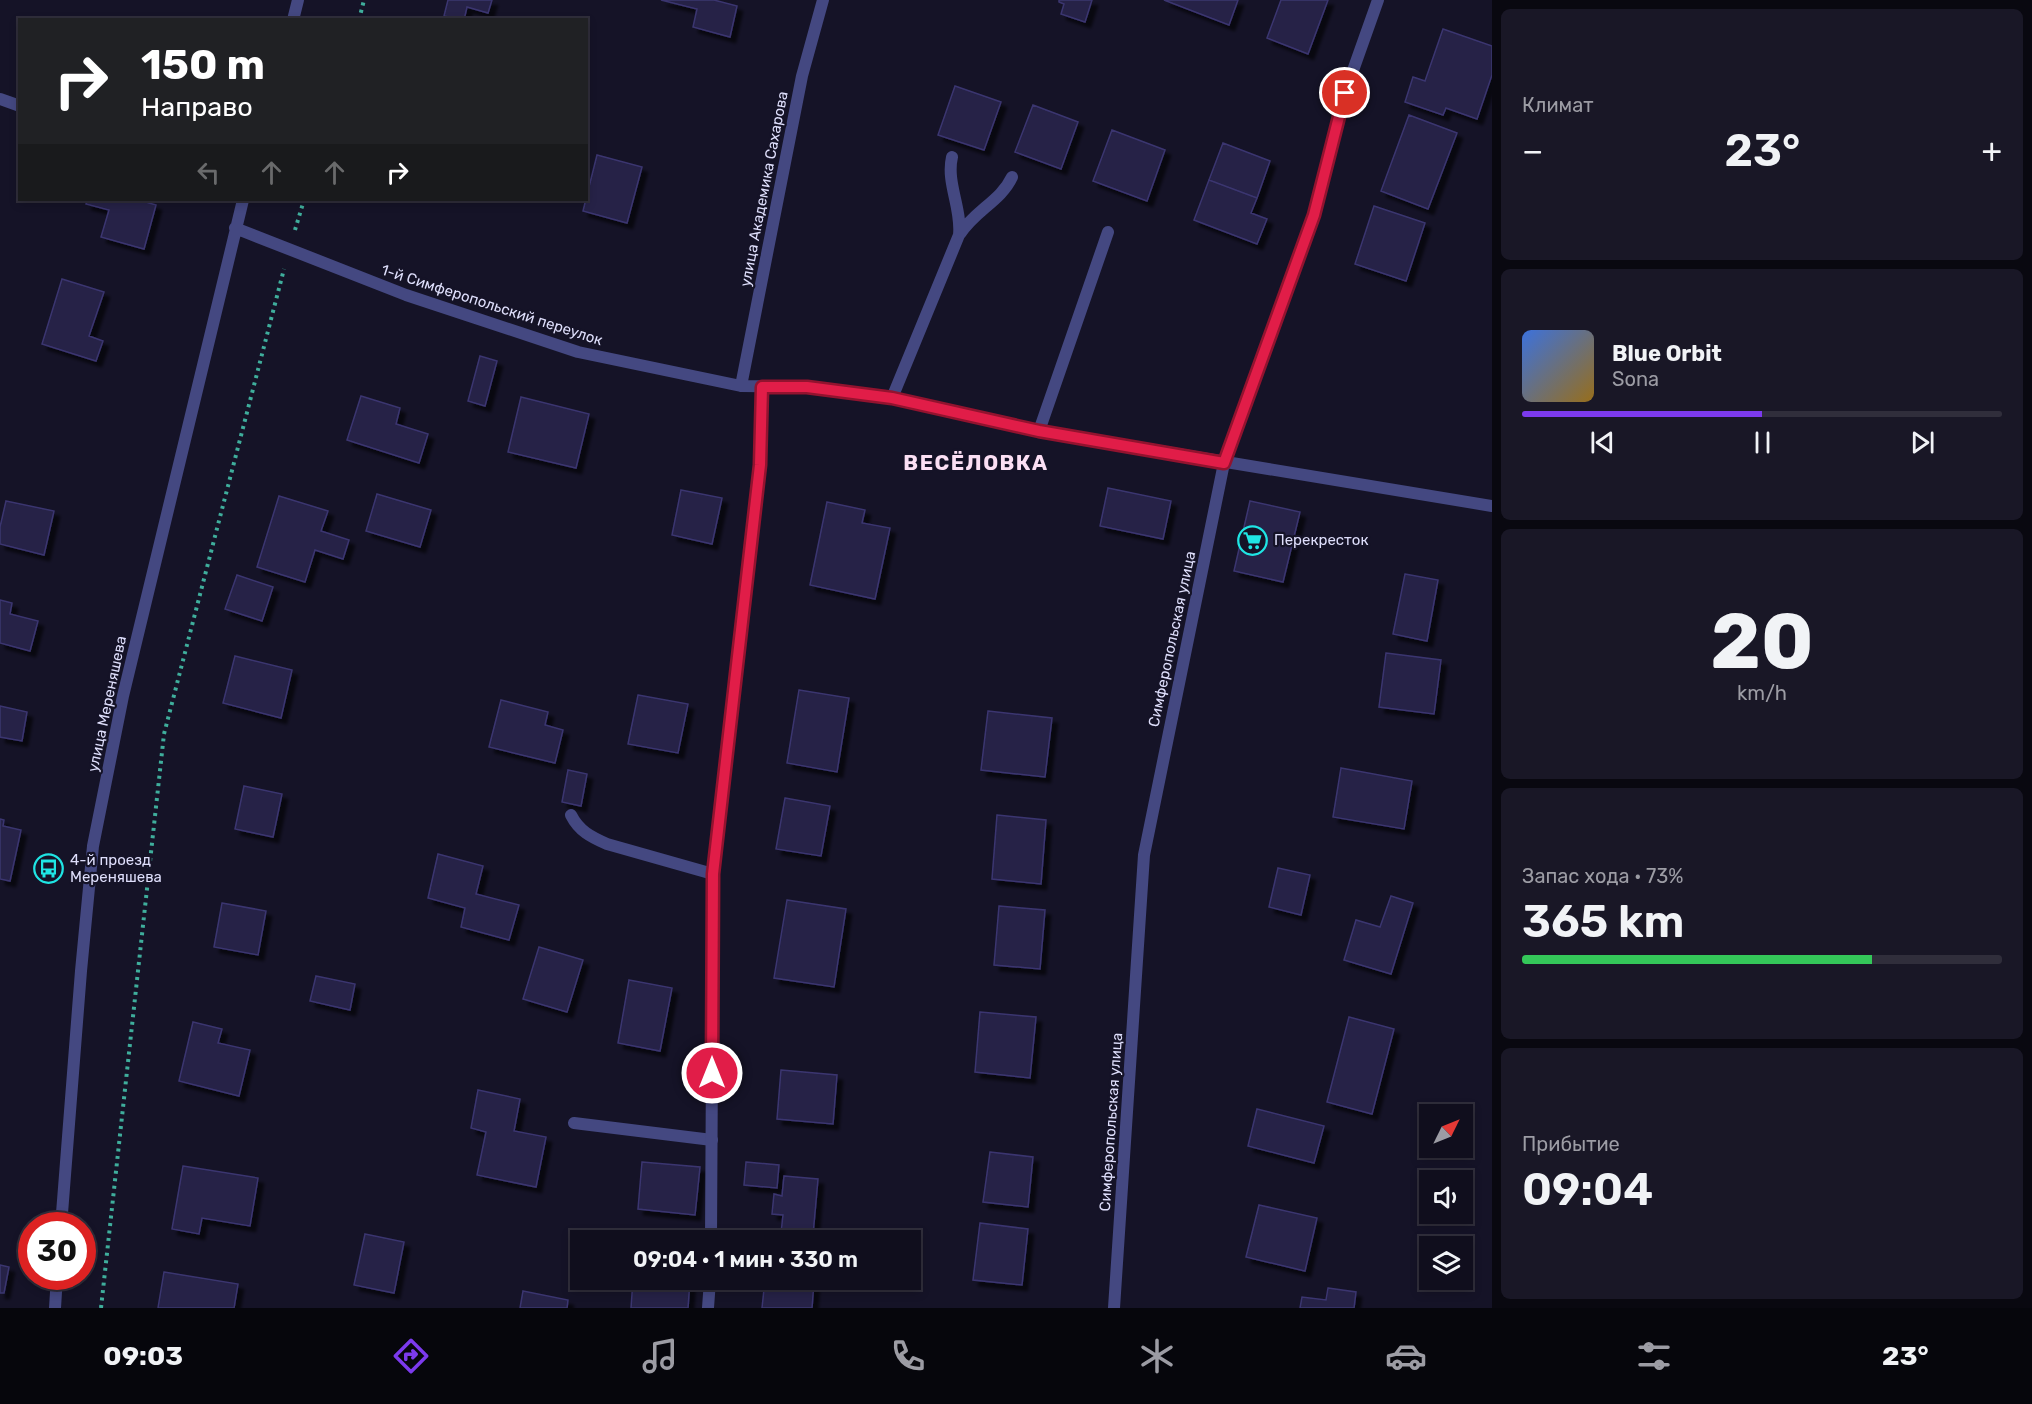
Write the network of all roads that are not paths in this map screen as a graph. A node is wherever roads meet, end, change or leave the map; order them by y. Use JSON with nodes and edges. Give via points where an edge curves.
{"nodes":[{"id":1,"x":298,"y":0,"type":"edge"},
{"id":2,"x":823,"y":0,"type":"edge"},
{"id":3,"x":1378,"y":0,"type":"edge"},
{"id":4,"x":294,"y":18,"type":"edge"},
{"id":5,"x":0,"y":99,"type":"edge"},
{"id":6,"x":18,"y":105,"type":"edge"},
{"id":7,"x":952,"y":157,"type":"dead end"},
{"id":8,"x":1012,"y":177,"type":"dead end"},
{"id":9,"x":243,"y":201,"type":"edge"},
{"id":10,"x":235,"y":228,"type":"junction"},
{"id":11,"x":1108,"y":232,"type":"dead end"},
{"id":12,"x":959,"y":235,"type":"junction"},
{"id":13,"x":741,"y":386,"type":"junction"},
{"id":14,"x":762,"y":387,"type":"junction"},
{"id":15,"x":892,"y":398,"type":"junction"},
{"id":16,"x":1039,"y":431,"type":"junction"},
{"id":17,"x":1224,"y":463,"type":"junction"},
{"id":18,"x":1492,"y":506,"type":"edge"},
{"id":19,"x":571,"y":814,"type":"dead end"},
{"id":20,"x":713,"y":874,"type":"junction"},
{"id":21,"x":574,"y":1123,"type":"dead end"},
{"id":22,"x":712,"y":1140,"type":"junction"},
{"id":23,"x":62,"y":1212,"type":"edge"},
{"id":24,"x":711,"y":1230,"type":"edge"},
{"id":25,"x":56,"y":1290,"type":"edge"},
{"id":26,"x":709,"y":1290,"type":"edge"},
{"id":27,"x":55,"y":1308,"type":"edge"},
{"id":28,"x":708,"y":1308,"type":"edge"},
{"id":29,"x":1114,"y":1308,"type":"edge"}],
"edges":[{"from":1,"to":4,"type":"street"},
{"from":2,"to":13,"type":"street","name":"улица Академика Сахарова","via":[[802,76]]},
{"from":3,"to":17,"type":"street","name":"Симферопольская улица","via":[[1345,93],[1314,215]]},
{"from":5,"to":6,"type":"street"},
{"from":7,"to":12,"type":"street"},
{"from":8,"to":12,"type":"street","via":[[1007,187]]},
{"from":9,"to":10,"type":"street","name":"улица Мереняшева"},
{"from":10,"to":13,"type":"street","name":"1-й Симферопольский переулок","via":[[406,295],[578,352]]},
{"from":10,"to":23,"type":"street","name":"улица Мереняшева","via":[[123,696],[93,846]]},
{"from":11,"to":16,"type":"street"},
{"from":12,"to":15,"type":"street"},
{"from":13,"to":14,"type":"street","name":"1-й Симферопольский переулок"},
{"from":14,"to":15,"type":"street","name":"1-й Симферопольский переулок","via":[[807,387]]},
{"from":14,"to":20,"type":"street","via":[[760,465]]},
{"from":15,"to":16,"type":"street","name":"1-й Симферопольский переулок"},
{"from":16,"to":17,"type":"street","name":"1-й Симферопольский переулок"},
{"from":17,"to":18,"type":"street","name":"1-й Симферопольский переулок"},
{"from":17,"to":29,"type":"street","name":"Симферопольская улица","via":[[1143,855]]},
{"from":19,"to":20,"type":"street","via":[[575,823],[592,837],[608,844]]},
{"from":20,"to":22,"type":"street"},
{"from":21,"to":22,"type":"street"},
{"from":22,"to":24,"type":"street"},
{"from":25,"to":27,"type":"street"},
{"from":26,"to":28,"type":"street"}]}
